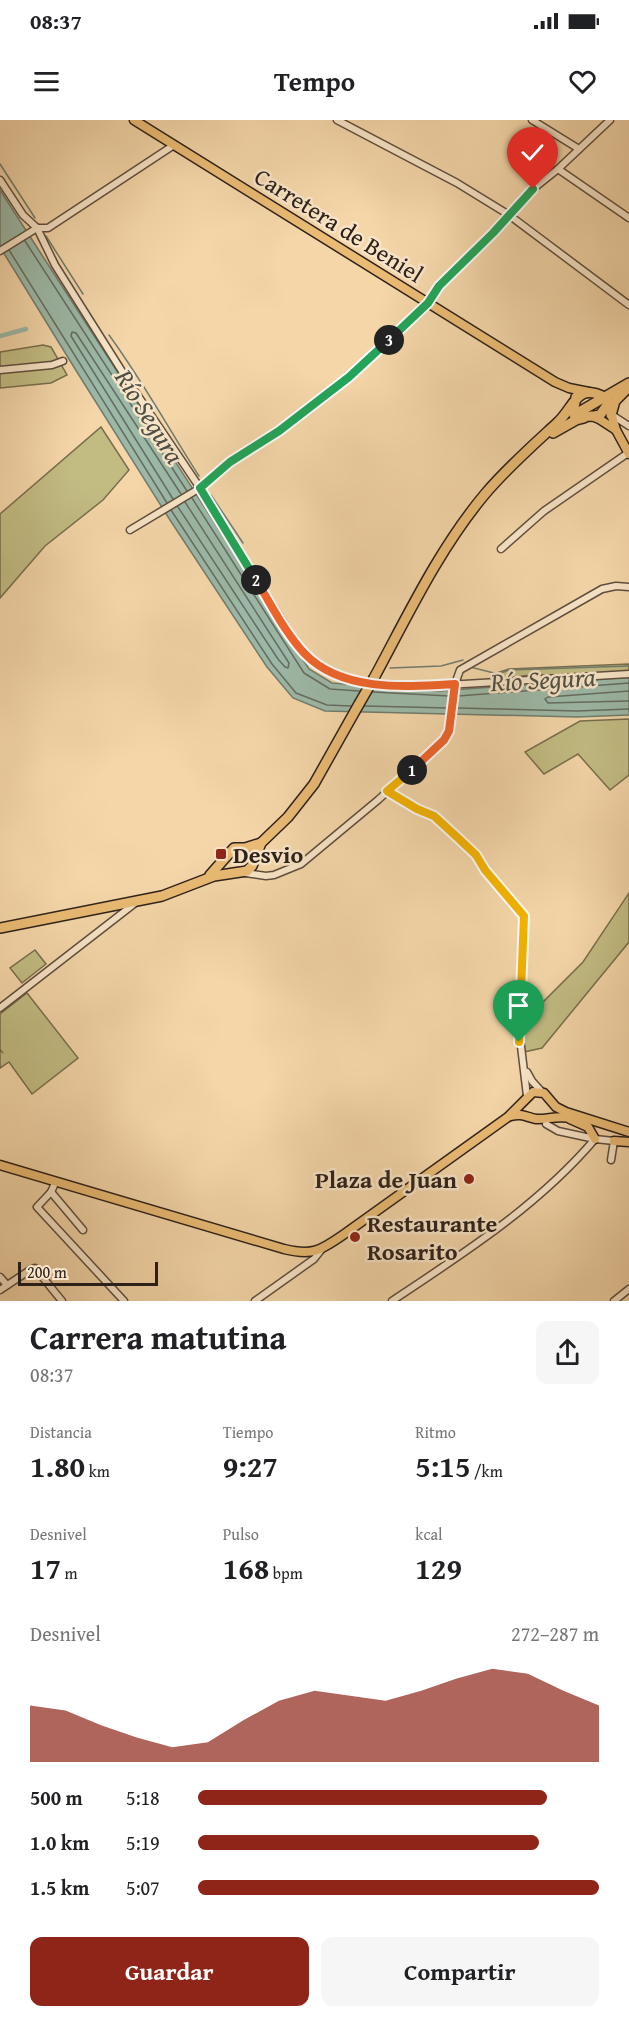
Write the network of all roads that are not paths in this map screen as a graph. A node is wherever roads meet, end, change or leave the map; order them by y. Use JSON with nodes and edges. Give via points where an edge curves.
{"nodes":[{"id":1,"x":134,"y":120,"type":"edge"},
{"id":2,"x":337,"y":120,"type":"edge"},
{"id":3,"x":532,"y":120,"type":"edge"},
{"id":4,"x":610,"y":120,"type":"edge"},
{"id":5,"x":174,"y":145,"type":"junction"},
{"id":6,"x":579,"y":149,"type":"junction"},
{"id":7,"x":558,"y":169,"type":"junction"},
{"id":8,"x":0,"y":180,"type":"edge"},
{"id":9,"x":509,"y":215,"type":"junction"},
{"id":10,"x":629,"y":218,"type":"edge"},
{"id":11,"x":37,"y":228,"type":"junction"},
{"id":12,"x":0,"y":251,"type":"edge"},
{"id":13,"x":428,"y":303,"type":"junction"},
{"id":14,"x":629,"y":305,"type":"edge"},
{"id":15,"x":63,"y":361,"type":"dead end"},
{"id":16,"x":0,"y":370,"type":"edge"},
{"id":17,"x":555,"y":382,"type":"junction"},
{"id":18,"x":629,"y":384,"type":"edge"},
{"id":19,"x":589,"y":392,"type":"junction"},
{"id":20,"x":573,"y":404,"type":"junction"},
{"id":21,"x":608,"y":406,"type":"junction"},
{"id":22,"x":592,"y":416,"type":"junction"},
{"id":23,"x":629,"y":426,"type":"edge"},
{"id":24,"x":616,"y":430,"type":"junction"},
{"id":25,"x":526,"y":451,"type":"junction"},
{"id":26,"x":629,"y":453,"type":"edge"},
{"id":27,"x":200,"y":488,"type":"junction"},
{"id":28,"x":130,"y":530,"type":"dead end"},
{"id":29,"x":501,"y":549,"type":"dead end"},
{"id":30,"x":629,"y":587,"type":"edge"},
{"id":31,"x":629,"y":674,"type":"edge"},
{"id":32,"x":455,"y":684,"type":"junction"},
{"id":33,"x":387,"y":791,"type":"junction"},
{"id":34,"x":261,"y":843,"type":"junction"},
{"id":35,"x":245,"y":848,"type":"junction"},
{"id":36,"x":226,"y":858,"type":"junction"},
{"id":37,"x":253,"y":861,"type":"junction"},
{"id":38,"x":233,"y":872,"type":"junction"},
{"id":39,"x":244,"y":873,"type":"junction"},
{"id":40,"x":260,"y":875,"type":"junction"},
{"id":41,"x":201,"y":881,"type":"junction"},
{"id":42,"x":136,"y":902,"type":"junction"},
{"id":43,"x":0,"y":928,"type":"edge"},
{"id":44,"x":0,"y":1008,"type":"edge"},
{"id":45,"x":521,"y":1058,"type":"junction"},
{"id":46,"x":542,"y":1092,"type":"junction"},
{"id":47,"x":526,"y":1099,"type":"junction"},
{"id":48,"x":551,"y":1101,"type":"junction"},
{"id":49,"x":528,"y":1115,"type":"junction"},
{"id":50,"x":508,"y":1117,"type":"junction"},
{"id":51,"x":567,"y":1117,"type":"junction"},
{"id":52,"x":580,"y":1117,"type":"junction"},
{"id":53,"x":545,"y":1121,"type":"junction"},
{"id":54,"x":599,"y":1127,"type":"junction"},
{"id":55,"x":629,"y":1132,"type":"edge"},
{"id":56,"x":629,"y":1137,"type":"edge"},
{"id":57,"x":595,"y":1139,"type":"junction"},
{"id":58,"x":614,"y":1141,"type":"junction"},
{"id":59,"x":629,"y":1142,"type":"edge"},
{"id":60,"x":611,"y":1160,"type":"dead end"},
{"id":61,"x":0,"y":1165,"type":"edge"},
{"id":62,"x":56,"y":1182,"type":"junction"},
{"id":63,"x":51,"y":1192,"type":"junction"},
{"id":64,"x":83,"y":1230,"type":"dead end"},
{"id":65,"x":322,"y":1250,"type":"junction"},
{"id":66,"x":0,"y":1277,"type":"edge"},
{"id":67,"x":7,"y":1285,"type":"junction"},
{"id":68,"x":629,"y":1289,"type":"edge"},
{"id":69,"x":0,"y":1290,"type":"edge"},
{"id":70,"x":62,"y":1301,"type":"edge"},
{"id":71,"x":124,"y":1301,"type":"edge"},
{"id":72,"x":255,"y":1301,"type":"edge"},
{"id":73,"x":392,"y":1301,"type":"edge"},
{"id":74,"x":614,"y":1301,"type":"edge"}],
"edges":[{"from":1,"to":5,"type":"main road","name":"Carretera de Beniel"},
{"from":2,"to":9,"type":"street"},
{"from":3,"to":6,"type":"street"},
{"from":4,"to":6,"type":"street"},
{"from":5,"to":11,"type":"street","via":[[48,228]]},
{"from":5,"to":13,"type":"main road","name":"Carretera de Beniel"},
{"from":6,"to":7,"type":"street"},
{"from":7,"to":9,"type":"street"},
{"from":7,"to":10,"type":"street"},
{"from":8,"to":11,"type":"street","via":[[23,215]]},
{"from":9,"to":13,"type":"street","via":[[439,286]]},
{"from":9,"to":14,"type":"street"},
{"from":11,"to":12,"type":"street"},
{"from":11,"to":27,"type":"street","via":[[55,265]]},
{"from":13,"to":17,"type":"main road","name":"Carretera de Beniel"},
{"from":13,"to":27,"type":"street","via":[[349,377]]},
{"from":15,"to":16,"type":"street"},
{"from":17,"to":19,"type":"main road"},
{"from":17,"to":20,"type":"main road"},
{"from":18,"to":19,"type":"highway"},
{"from":18,"to":21,"type":"highway"},
{"from":19,"to":20,"type":"highway"},
{"from":19,"to":21,"type":"highway"},
{"from":20,"to":21,"type":"highway"},
{"from":20,"to":22,"type":"highway","via":[[583,415]]},
{"from":20,"to":25,"type":"highway"},
{"from":21,"to":22,"type":"highway"},
{"from":21,"to":23,"type":"street"},
{"from":21,"to":24,"type":"main road"},
{"from":22,"to":24,"type":"main road"},
{"from":22,"to":25,"type":"highway","via":[[567,424]]},
{"from":24,"to":26,"type":"main road"},
{"from":25,"to":34,"type":"highway","bridge":true,"via":[[464,521],[314,784]]},
{"from":26,"to":29,"type":"street","via":[[544,511]]},
{"from":27,"to":28,"type":"street"},
{"from":27,"to":32,"type":"street","via":[[289,632],[316,664],[346,680],[397,686]]},
{"from":30,"to":32,"type":"street","via":[[602,589],[584,599],[466,666],[460,670]]},
{"from":31,"to":32,"type":"street"},
{"from":32,"to":33,"type":"street","via":[[449,731],[444,740]]},
{"from":33,"to":40,"type":"street","via":[[301,864],[282,873]]},
{"from":33,"to":45,"type":"street","via":[[434,816],[476,855],[524,916]]},
{"from":34,"to":35,"type":"highway"},
{"from":34,"to":37,"type":"highway"},
{"from":35,"to":36,"type":"highway","via":[[234,848]]},
{"from":35,"to":37,"type":"highway"},
{"from":36,"to":38,"type":"highway"},
{"from":36,"to":41,"type":"highway"},
{"from":37,"to":39,"type":"highway"},
{"from":37,"to":40,"type":"street"},
{"from":38,"to":39,"type":"highway"},
{"from":38,"to":41,"type":"highway"},
{"from":39,"to":40,"type":"street"},
{"from":41,"to":42,"type":"highway"},
{"from":42,"to":43,"type":"highway"},
{"from":42,"to":44,"type":"street"},
{"from":45,"to":46,"type":"street"},
{"from":45,"to":47,"type":"street"},
{"from":46,"to":47,"type":"main road","via":[[536,1091]]},
{"from":46,"to":48,"type":"main road"},
{"from":47,"to":49,"type":"main road","via":[[524,1108]]},
{"from":47,"to":50,"type":"main road"},
{"from":48,"to":52,"type":"main road","via":[[561,1110]]},
{"from":48,"to":53,"type":"main road"},
{"from":49,"to":50,"type":"main road"},
{"from":49,"to":53,"type":"main road"},
{"from":50,"to":65,"type":"main road"},
{"from":51,"to":53,"type":"main road"},
{"from":51,"to":54,"type":"main road"},
{"from":51,"to":57,"type":"main road","via":[[588,1127]]},
{"from":52,"to":54,"type":"main road"},
{"from":52,"to":55,"type":"main road"},
{"from":53,"to":57,"type":"street","via":[[569,1135]]},
{"from":54,"to":56,"type":"main road"},
{"from":54,"to":57,"type":"main road"},
{"from":57,"to":58,"type":"street"},
{"from":57,"to":73,"type":"street","via":[[512,1218]]},
{"from":58,"to":59,"type":"main road"},
{"from":58,"to":60,"type":"street"},
{"from":61,"to":62,"type":"main road"},
{"from":62,"to":63,"type":"street"},
{"from":62,"to":65,"type":"main road","via":[[295,1251]]},
{"from":63,"to":64,"type":"street"},
{"from":63,"to":71,"type":"street","via":[[37,1207]]},
{"from":65,"to":72,"type":"street"},
{"from":66,"to":67,"type":"street"},
{"from":67,"to":69,"type":"street"},
{"from":67,"to":70,"type":"street","via":[[35,1268]]},
{"from":68,"to":74,"type":"street"}]}
